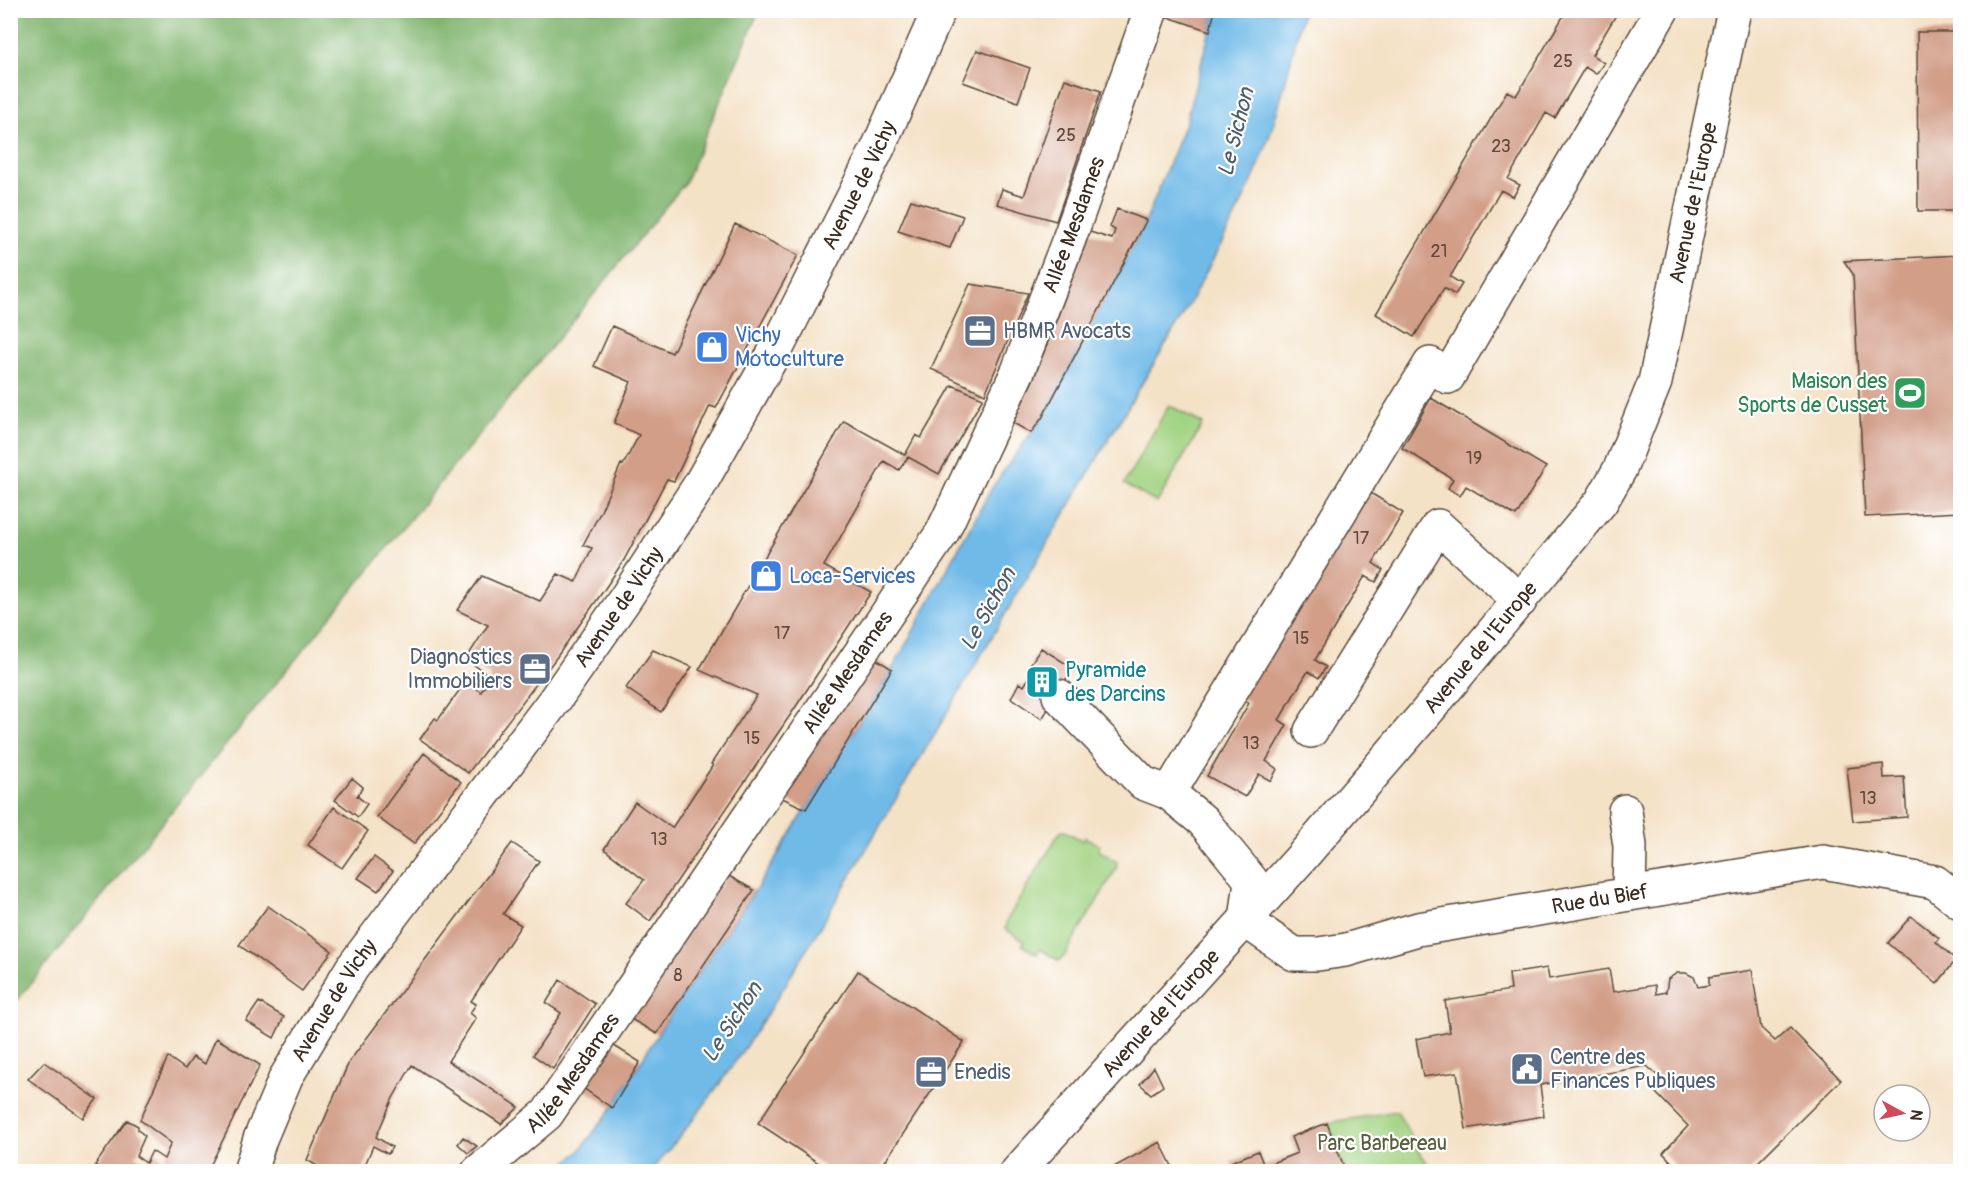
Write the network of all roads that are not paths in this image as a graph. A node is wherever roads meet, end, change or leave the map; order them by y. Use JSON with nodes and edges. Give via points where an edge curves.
{"nodes":[{"id":1,"x":939,"y":10,"type":"edge"},
{"id":2,"x":1151,"y":10,"type":"edge"},
{"id":3,"x":1662,"y":10,"type":"edge"},
{"id":4,"x":1734,"y":10,"type":"edge"},
{"id":5,"x":1520,"y":601,"type":"junction"},
{"id":6,"x":1059,"y":696,"type":"dead end"},
{"id":7,"x":1311,"y":731,"type":"dead end"},
{"id":8,"x":1169,"y":793,"type":"junction"},
{"id":9,"x":1625,"y":811,"type":"dead end"},
{"id":10,"x":1629,"y":894,"type":"junction"},
{"id":11,"x":1960,"y":902,"type":"edge"},
{"id":12,"x":1246,"y":921,"type":"junction"},
{"id":13,"x":250,"y":1172,"type":"edge"},
{"id":14,"x":478,"y":1172,"type":"edge"},
{"id":15,"x":1017,"y":1172,"type":"edge"}],
"edges":[{"from":1,"to":13,"type":"street","name":"Avenue de Vichy","via":[[878,148],[778,346],[699,486],[554,701],[352,968],[286,1077]]},
{"from":2,"to":14,"type":"street","name":"Allée Mesdames","via":[[1018,371],[942,533],[547,1114]]},
{"from":3,"to":8,"type":"street","via":[[1448,377],[1430,364]]},
{"from":4,"to":5,"type":"street","name":"Avenue de l'Europe","via":[[1655,382],[1620,468],[1601,502]]},
{"from":5,"to":7,"type":"street","via":[[1438,526]]},
{"from":5,"to":12,"type":"street","name":"Avenue de l'Europe"},
{"from":6,"to":8,"type":"street","via":[[1143,783]]},
{"from":8,"to":12,"type":"street","via":[[1203,821],[1251,880]]},
{"from":9,"to":10,"type":"street","via":[[1630,846]]},
{"from":10,"to":11,"type":"street","name":"Rue du Bief","via":[[1823,862],[1935,882]]},
{"from":10,"to":12,"type":"street","name":"Rue du Bief","via":[[1418,928],[1346,950],[1318,954],[1294,954]]},
{"from":12,"to":15,"type":"street","name":"Avenue de l'Europe"}]}
